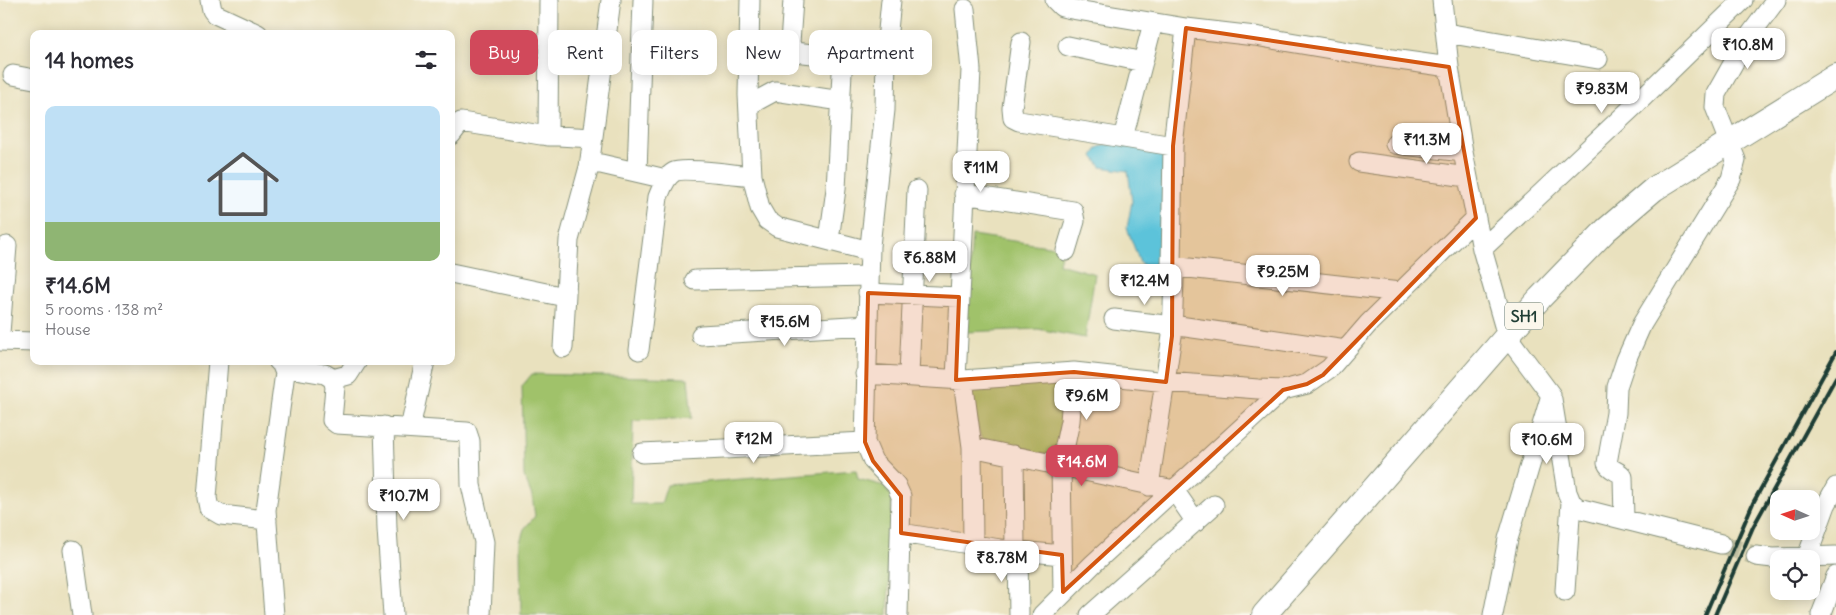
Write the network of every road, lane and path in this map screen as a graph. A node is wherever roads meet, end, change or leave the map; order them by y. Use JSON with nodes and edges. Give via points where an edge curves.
{"nodes":[{"id":1,"x":210,"y":0,"type":"edge"},
{"id":2,"x":549,"y":0,"type":"edge"},
{"id":3,"x":612,"y":0,"type":"edge"},
{"id":4,"x":643,"y":0,"type":"edge"},
{"id":5,"x":750,"y":0,"type":"edge"},
{"id":6,"x":793,"y":0,"type":"edge"},
{"id":7,"x":891,"y":0,"type":"edge"},
{"id":8,"x":1055,"y":0,"type":"edge"},
{"id":9,"x":1442,"y":0,"type":"edge"},
{"id":10,"x":1743,"y":0,"type":"edge"},
{"id":11,"x":1776,"y":0,"type":"edge"},
{"id":12,"x":965,"y":9,"type":"dead end"},
{"id":13,"x":1153,"y":23,"type":"junction"},
{"id":14,"x":1186,"y":28,"type":"junction"},
{"id":15,"x":249,"y":30,"type":"edge"},
{"id":16,"x":888,"y":30,"type":"edge"},
{"id":17,"x":1446,"y":33,"type":"junction"},
{"id":18,"x":1021,"y":42,"type":"dead end"},
{"id":19,"x":1068,"y":46,"type":"dead end"},
{"id":20,"x":809,"y":52,"type":"edge"},
{"id":21,"x":1598,"y":59,"type":"dead end"},
{"id":22,"x":1143,"y":62,"type":"junction"},
{"id":23,"x":1449,"y":67,"type":"junction"},
{"id":24,"x":13,"y":74,"type":"dead end"},
{"id":25,"x":842,"y":75,"type":"edge"},
{"id":26,"x":886,"y":75,"type":"edge"},
{"id":27,"x":1836,"y":76,"type":"edge"},
{"id":28,"x":30,"y":78,"type":"edge"},
{"id":29,"x":841,"y":101,"type":"junction"},
{"id":30,"x":749,"y":105,"type":"junction"},
{"id":31,"x":455,"y":130,"type":"edge"},
{"id":32,"x":548,"y":136,"type":"junction"},
{"id":33,"x":593,"y":138,"type":"junction"},
{"id":34,"x":1123,"y":138,"type":"junction"},
{"id":35,"x":1729,"y":142,"type":"junction"},
{"id":36,"x":1395,"y":144,"type":"dead end"},
{"id":37,"x":1173,"y":146,"type":"junction"},
{"id":38,"x":1463,"y":152,"type":"junction"},
{"id":39,"x":1359,"y":162,"type":"dead end"},
{"id":40,"x":589,"y":167,"type":"junction"},
{"id":41,"x":637,"y":172,"type":"junction"},
{"id":42,"x":752,"y":176,"type":"junction"},
{"id":43,"x":1467,"y":176,"type":"junction"},
{"id":44,"x":666,"y":179,"type":"junction"},
{"id":45,"x":917,"y":190,"type":"dead end"},
{"id":46,"x":964,"y":194,"type":"junction"},
{"id":47,"x":1476,"y":218,"type":"junction"},
{"id":48,"x":829,"y":240,"type":"junction"},
{"id":49,"x":7,"y":246,"type":"dead end"},
{"id":50,"x":1482,"y":249,"type":"junction"},
{"id":51,"x":870,"y":251,"type":"junction"},
{"id":52,"x":1066,"y":251,"type":"dead end"},
{"id":53,"x":1171,"y":266,"type":"junction"},
{"id":54,"x":455,"y":274,"type":"edge"},
{"id":55,"x":695,"y":280,"type":"dead end"},
{"id":56,"x":868,"y":284,"type":"junction"},
{"id":57,"x":1400,"y":292,"type":"junction"},
{"id":58,"x":912,"y":295,"type":"junction"},
{"id":59,"x":959,"y":296,"type":"junction"},
{"id":60,"x":565,"y":297,"type":"junction"},
{"id":61,"x":1114,"y":319,"type":"dead end"},
{"id":62,"x":866,"y":325,"type":"junction"},
{"id":63,"x":1172,"y":326,"type":"junction"},
{"id":64,"x":0,"y":333,"type":"edge"},
{"id":65,"x":701,"y":335,"type":"dead end"},
{"id":66,"x":1507,"y":336,"type":"junction"},
{"id":67,"x":0,"y":341,"type":"edge"},
{"id":68,"x":30,"y":342,"type":"edge"},
{"id":69,"x":563,"y":348,"type":"dead end"},
{"id":70,"x":638,"y":350,"type":"dead end"},
{"id":71,"x":1346,"y":350,"type":"junction"},
{"id":72,"x":218,"y":365,"type":"edge"},
{"id":73,"x":281,"y":365,"type":"edge"},
{"id":74,"x":286,"y":365,"type":"edge"},
{"id":75,"x":354,"y":365,"type":"edge"},
{"id":76,"x":423,"y":365,"type":"edge"},
{"id":77,"x":323,"y":371,"type":"edge"},
{"id":78,"x":1074,"y":372,"type":"junction"},
{"id":79,"x":865,"y":374,"type":"junction"},
{"id":80,"x":909,"y":375,"type":"junction"},
{"id":81,"x":959,"y":379,"type":"junction"},
{"id":82,"x":1166,"y":382,"type":"junction"},
{"id":83,"x":1283,"y":390,"type":"junction"},
{"id":84,"x":1551,"y":395,"type":"junction"},
{"id":85,"x":384,"y":426,"type":"junction"},
{"id":86,"x":410,"y":428,"type":"junction"},
{"id":87,"x":865,"y":442,"type":"junction"},
{"id":88,"x":972,"y":447,"type":"junction"},
{"id":89,"x":642,"y":453,"type":"dead end"},
{"id":90,"x":1014,"y":455,"type":"junction"},
{"id":91,"x":1061,"y":464,"type":"junction"},
{"id":92,"x":1149,"y":486,"type":"junction"},
{"id":93,"x":1836,"y":487,"type":"edge"},
{"id":94,"x":1174,"y":490,"type":"junction"},
{"id":95,"x":1571,"y":502,"type":"junction"},
{"id":96,"x":1214,"y":505,"type":"dead end"},
{"id":97,"x":1624,"y":519,"type":"junction"},
{"id":98,"x":267,"y":520,"type":"junction"},
{"id":99,"x":1196,"y":522,"type":"junction"},
{"id":100,"x":901,"y":533,"type":"junction"},
{"id":101,"x":973,"y":544,"type":"junction"},
{"id":102,"x":1721,"y":544,"type":"tunnel mouth"},
{"id":103,"x":73,"y":550,"type":"dead end"},
{"id":104,"x":1016,"y":550,"type":"junction"},
{"id":105,"x":1810,"y":550,"type":"edge"},
{"id":106,"x":1062,"y":555,"type":"junction"},
{"id":107,"x":1756,"y":556,"type":"tunnel mouth"},
{"id":108,"x":1836,"y":556,"type":"edge"},
{"id":109,"x":1820,"y":557,"type":"edge"},
{"id":110,"x":1770,"y":558,"type":"edge"},
{"id":111,"x":1836,"y":576,"type":"edge"},
{"id":112,"x":1565,"y":591,"type":"dead end"},
{"id":113,"x":1063,"y":592,"type":"junction"},
{"id":114,"x":82,"y":615,"type":"edge"},
{"id":115,"x":274,"y":615,"type":"edge"},
{"id":116,"x":393,"y":615,"type":"edge"},
{"id":117,"x":482,"y":615,"type":"edge"},
{"id":118,"x":898,"y":615,"type":"edge"},
{"id":119,"x":1019,"y":615,"type":"edge"},
{"id":120,"x":1042,"y":615,"type":"edge"},
{"id":121,"x":1090,"y":615,"type":"edge"},
{"id":122,"x":1264,"y":615,"type":"edge"},
{"id":123,"x":1493,"y":615,"type":"edge"},
{"id":124,"x":1820,"y":615,"type":"edge"}],
"edges":[{"from":1,"to":15,"type":"street","via":[[212,10],[218,16]]},
{"from":2,"to":32,"type":"street"},
{"from":3,"to":33,"type":"street"},
{"from":4,"to":41,"type":"street"},
{"from":5,"to":30,"type":"street"},
{"from":6,"to":20,"type":"street","via":[[790,43],[794,52]]},
{"from":7,"to":16,"type":"street"},
{"from":8,"to":13,"type":"street","via":[[1062,7]]},
{"from":9,"to":17,"type":"street"},
{"from":10,"to":50,"type":"street"},
{"from":11,"to":35,"type":"street","via":[[1747,39],[1716,94],[1715,107]]},
{"from":12,"to":46,"type":"street","via":[[971,70]]},
{"from":13,"to":14,"type":"street"},
{"from":13,"to":22,"type":"street"},
{"from":14,"to":23,"type":"street"},
{"from":14,"to":37,"type":"street"},
{"from":17,"to":21,"type":"street"},
{"from":17,"to":23,"type":"street"},
{"from":18,"to":34,"type":"street","via":[[1013,118]]},
{"from":19,"to":22,"type":"street"},
{"from":22,"to":34,"type":"street"},
{"from":23,"to":38,"type":"street"},
{"from":24,"to":28,"type":"street"},
{"from":25,"to":29,"type":"street"},
{"from":26,"to":51,"type":"street"},
{"from":27,"to":35,"type":"main road","number":"SH1"},
{"from":29,"to":30,"type":"street","via":[[776,91]]},
{"from":29,"to":48,"type":"street","via":[[836,189]]},
{"from":30,"to":42,"type":"street"},
{"from":31,"to":32,"type":"street","via":[[461,122]]},
{"from":32,"to":33,"type":"street"},
{"from":33,"to":40,"type":"street"},
{"from":34,"to":37,"type":"street"},
{"from":35,"to":66,"type":"main road","number":"SH1","via":[[1654,189],[1628,210],[1540,298]]},
{"from":35,"to":97,"type":"street","via":[[1736,160],[1731,179],[1642,324],[1617,388],[1607,463],[1623,477]]},
{"from":36,"to":38,"type":"street"},
{"from":37,"to":53,"type":"street"},
{"from":38,"to":43,"type":"street"},
{"from":39,"to":43,"type":"street"},
{"from":40,"to":41,"type":"street","via":[[596,163]]},
{"from":40,"to":60,"type":"street","via":[[569,240]]},
{"from":41,"to":44,"type":"street"},
{"from":42,"to":44,"type":"street","via":[[676,170]]},
{"from":42,"to":48,"type":"street","via":[[755,195],[767,220],[777,227]]},
{"from":43,"to":47,"type":"street"},
{"from":44,"to":70,"type":"street","via":[[658,197]]},
{"from":45,"to":58,"type":"street"},
{"from":46,"to":52,"type":"street","via":[[1073,211],[1075,221]]},
{"from":46,"to":59,"type":"street"},
{"from":47,"to":50,"type":"street"},
{"from":47,"to":57,"type":"street"},
{"from":48,"to":51,"type":"street"},
{"from":49,"to":64,"type":"street"},
{"from":50,"to":66,"type":"street"},
{"from":51,"to":56,"type":"street"},
{"from":53,"to":57,"type":"street"},
{"from":53,"to":63,"type":"street","via":[[1174,276]]},
{"from":54,"to":60,"type":"street"},
{"from":55,"to":56,"type":"street"},
{"from":56,"to":58,"type":"street"},
{"from":56,"to":62,"type":"street"},
{"from":57,"to":71,"type":"street"},
{"from":58,"to":59,"type":"street"},
{"from":58,"to":80,"type":"street"},
{"from":59,"to":81,"type":"street"},
{"from":60,"to":69,"type":"street"},
{"from":61,"to":63,"type":"street"},
{"from":62,"to":65,"type":"street"},
{"from":62,"to":79,"type":"street"},
{"from":63,"to":71,"type":"street"},
{"from":63,"to":82,"type":"street"},
{"from":66,"to":84,"type":"street"},
{"from":66,"to":122,"type":"main road","number":"SH1"},
{"from":67,"to":68,"type":"street"},
{"from":71,"to":83,"type":"street","via":[[1316,380]]},
{"from":72,"to":98,"type":"street","via":[[206,498],[209,508],[221,515]]},
{"from":73,"to":98,"type":"street","via":[[285,373],[269,482]]},
{"from":74,"to":77,"type":"street"},
{"from":75,"to":77,"type":"street","via":[[348,375]]},
{"from":76,"to":86,"type":"street"},
{"from":77,"to":85,"type":"street","via":[[336,387],[332,420],[337,424]]},
{"from":78,"to":81,"type":"street"},
{"from":78,"to":82,"type":"street"},
{"from":78,"to":91,"type":"street","via":[[1070,420]]},
{"from":79,"to":80,"type":"street"},
{"from":79,"to":87,"type":"street"},
{"from":80,"to":81,"type":"street"},
{"from":81,"to":88,"type":"street"},
{"from":82,"to":83,"type":"street"},
{"from":82,"to":92,"type":"street"},
{"from":83,"to":94,"type":"street"},
{"from":84,"to":95,"type":"street"},
{"from":84,"to":123,"type":"street","via":[[1508,539]]},
{"from":85,"to":86,"type":"street"},
{"from":85,"to":116,"type":"street"},
{"from":86,"to":117,"type":"street","via":[[467,432],[471,486],[484,542]]},
{"from":87,"to":89,"type":"street"},
{"from":87,"to":100,"type":"street","via":[[873,461],[896,485],[901,496]]},
{"from":88,"to":90,"type":"street"},
{"from":88,"to":101,"type":"street"},
{"from":90,"to":91,"type":"street"},
{"from":90,"to":104,"type":"street"},
{"from":91,"to":92,"type":"street"},
{"from":91,"to":106,"type":"street"},
{"from":92,"to":94,"type":"street"},
{"from":93,"to":105,"type":"street"},
{"from":94,"to":99,"type":"street"},
{"from":94,"to":113,"type":"street"},
{"from":95,"to":97,"type":"street","via":[[1587,512]]},
{"from":95,"to":112,"type":"street"},
{"from":96,"to":99,"type":"street"},
{"from":97,"to":102,"type":"street"},
{"from":98,"to":115,"type":"street"},
{"from":99,"to":121,"type":"street"},
{"from":100,"to":101,"type":"street"},
{"from":100,"to":118,"type":"street"},
{"from":101,"to":104,"type":"street"},
{"from":103,"to":114,"type":"street"},
{"from":104,"to":106,"type":"street"},
{"from":104,"to":119,"type":"street"},
{"from":106,"to":113,"type":"street"},
{"from":107,"to":110,"type":"street"},
{"from":108,"to":109,"type":"street"},
{"from":111,"to":124,"type":"street"},
{"from":113,"to":120,"type":"street"}]}
